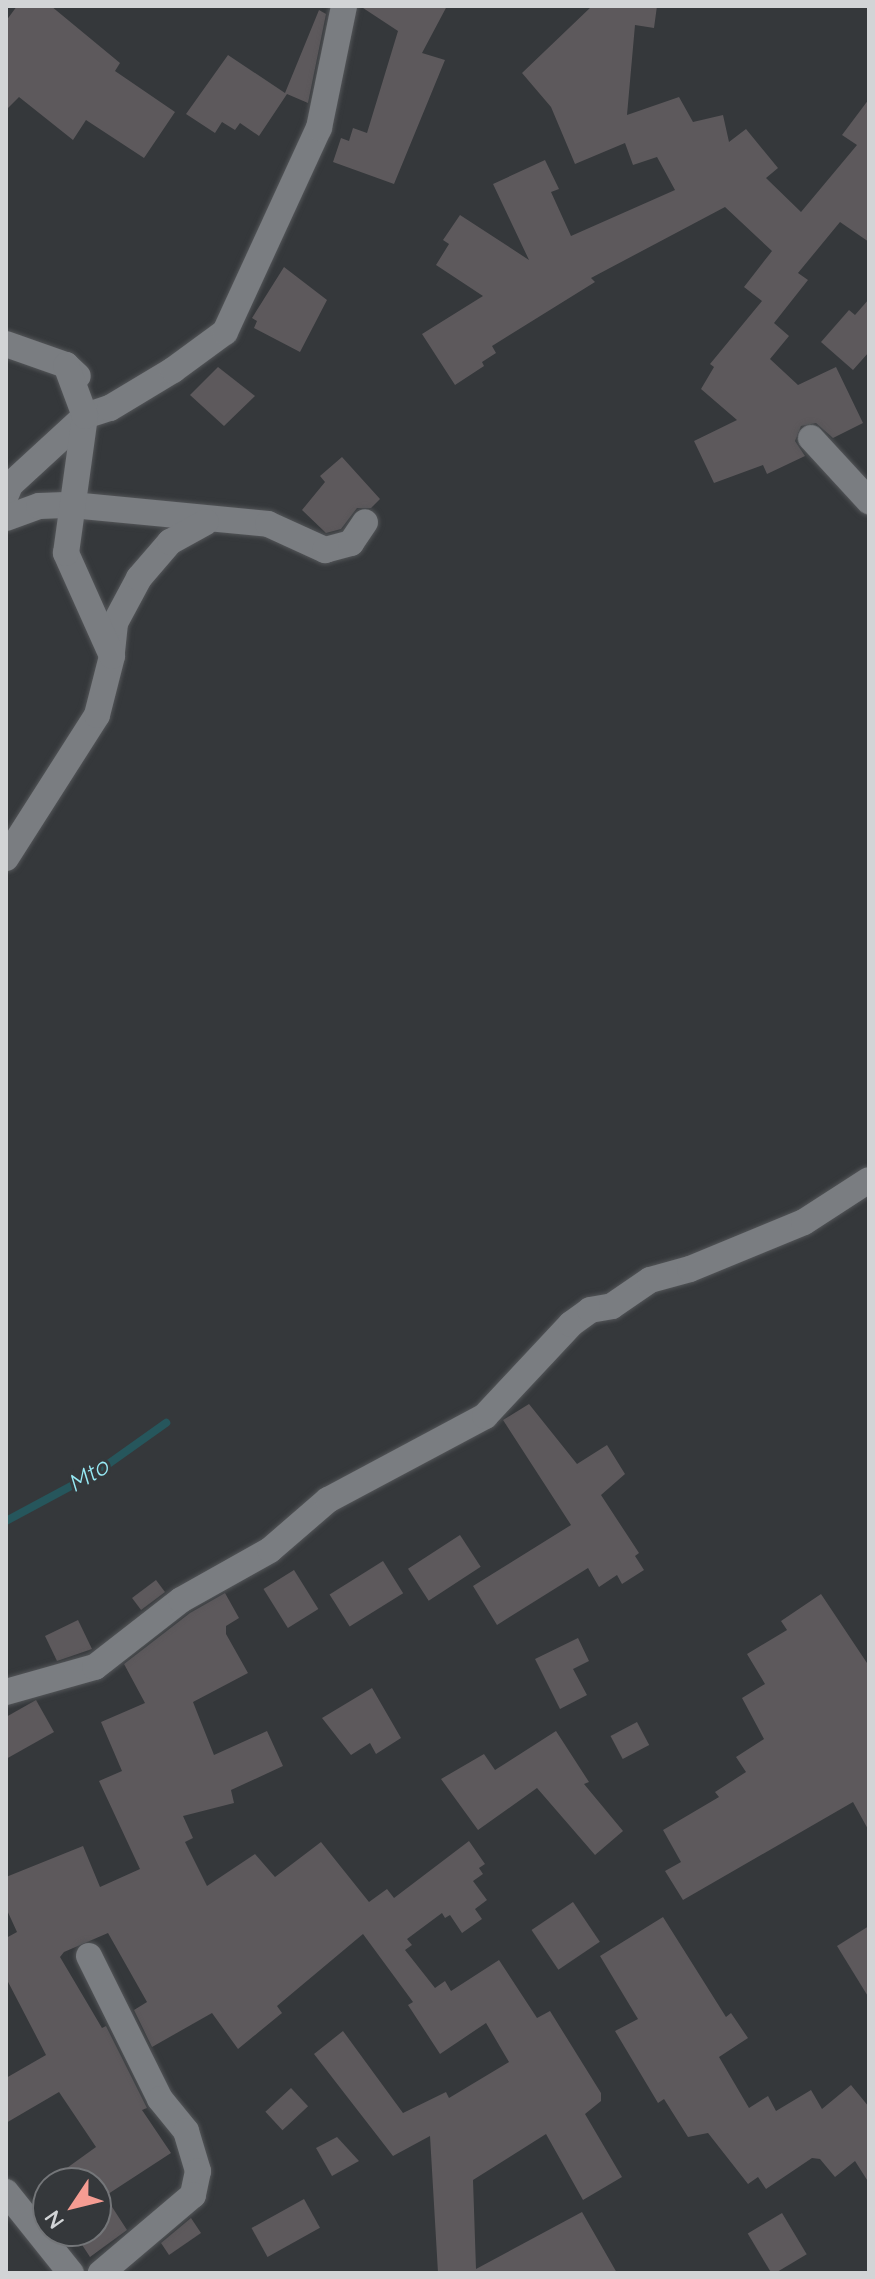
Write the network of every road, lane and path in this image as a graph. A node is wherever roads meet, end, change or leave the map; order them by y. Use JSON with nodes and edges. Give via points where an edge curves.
{"nodes":[{"id":1,"x":344,"y":6,"type":"edge"},
{"id":2,"x":6,"y":344,"type":"edge"},
{"id":3,"x":98,"y":412,"type":"junction"},
{"id":4,"x":811,"y":438,"type":"dead end"},
{"id":5,"x":6,"y":495,"type":"edge"},
{"id":6,"x":869,"y":501,"type":"edge"},
{"id":7,"x":72,"y":505,"type":"junction"},
{"id":8,"x":6,"y":518,"type":"edge"},
{"id":9,"x":206,"y":522,"type":"junction"},
{"id":10,"x":365,"y":522,"type":"dead end"},
{"id":11,"x":112,"y":656,"type":"junction"},
{"id":12,"x":6,"y":858,"type":"edge"},
{"id":13,"x":869,"y":1180,"type":"edge"},
{"id":14,"x":6,"y":1692,"type":"edge"},
{"id":15,"x":89,"y":1956,"type":"dead end"},
{"id":16,"x":6,"y":2192,"type":"edge"},
{"id":17,"x":71,"y":2273,"type":"edge"},
{"id":18,"x":101,"y":2273,"type":"edge"}],
"edges":[{"from":1,"to":3,"type":"street","via":[[319,128],[225,332]]},
{"from":2,"to":3,"type":"street","via":[[66,365]]},
{"from":3,"to":5,"type":"street","via":[[10,485]]},
{"from":3,"to":7,"type":"street"},
{"from":4,"to":6,"type":"street"},
{"from":7,"to":8,"type":"street","via":[[39,506]]},
{"from":7,"to":9,"type":"street"},
{"from":7,"to":11,"type":"street","via":[[66,553]]},
{"from":9,"to":10,"type":"street","via":[[268,524],[325,550],[351,543]]},
{"from":9,"to":11,"type":"street","via":[[170,542],[139,578],[115,623]]},
{"from":11,"to":12,"type":"street","via":[[97,715]]},
{"from":13,"to":14,"type":"street","via":[[804,1222],[650,1280],[612,1306],[590,1310],[485,1416],[328,1500],[270,1550],[181,1600],[95,1667]]},
{"from":15,"to":18,"type":"street","via":[[160,2099],[186,2131],[198,2171],[193,2195]]},
{"from":16,"to":17,"type":"street"}]}
